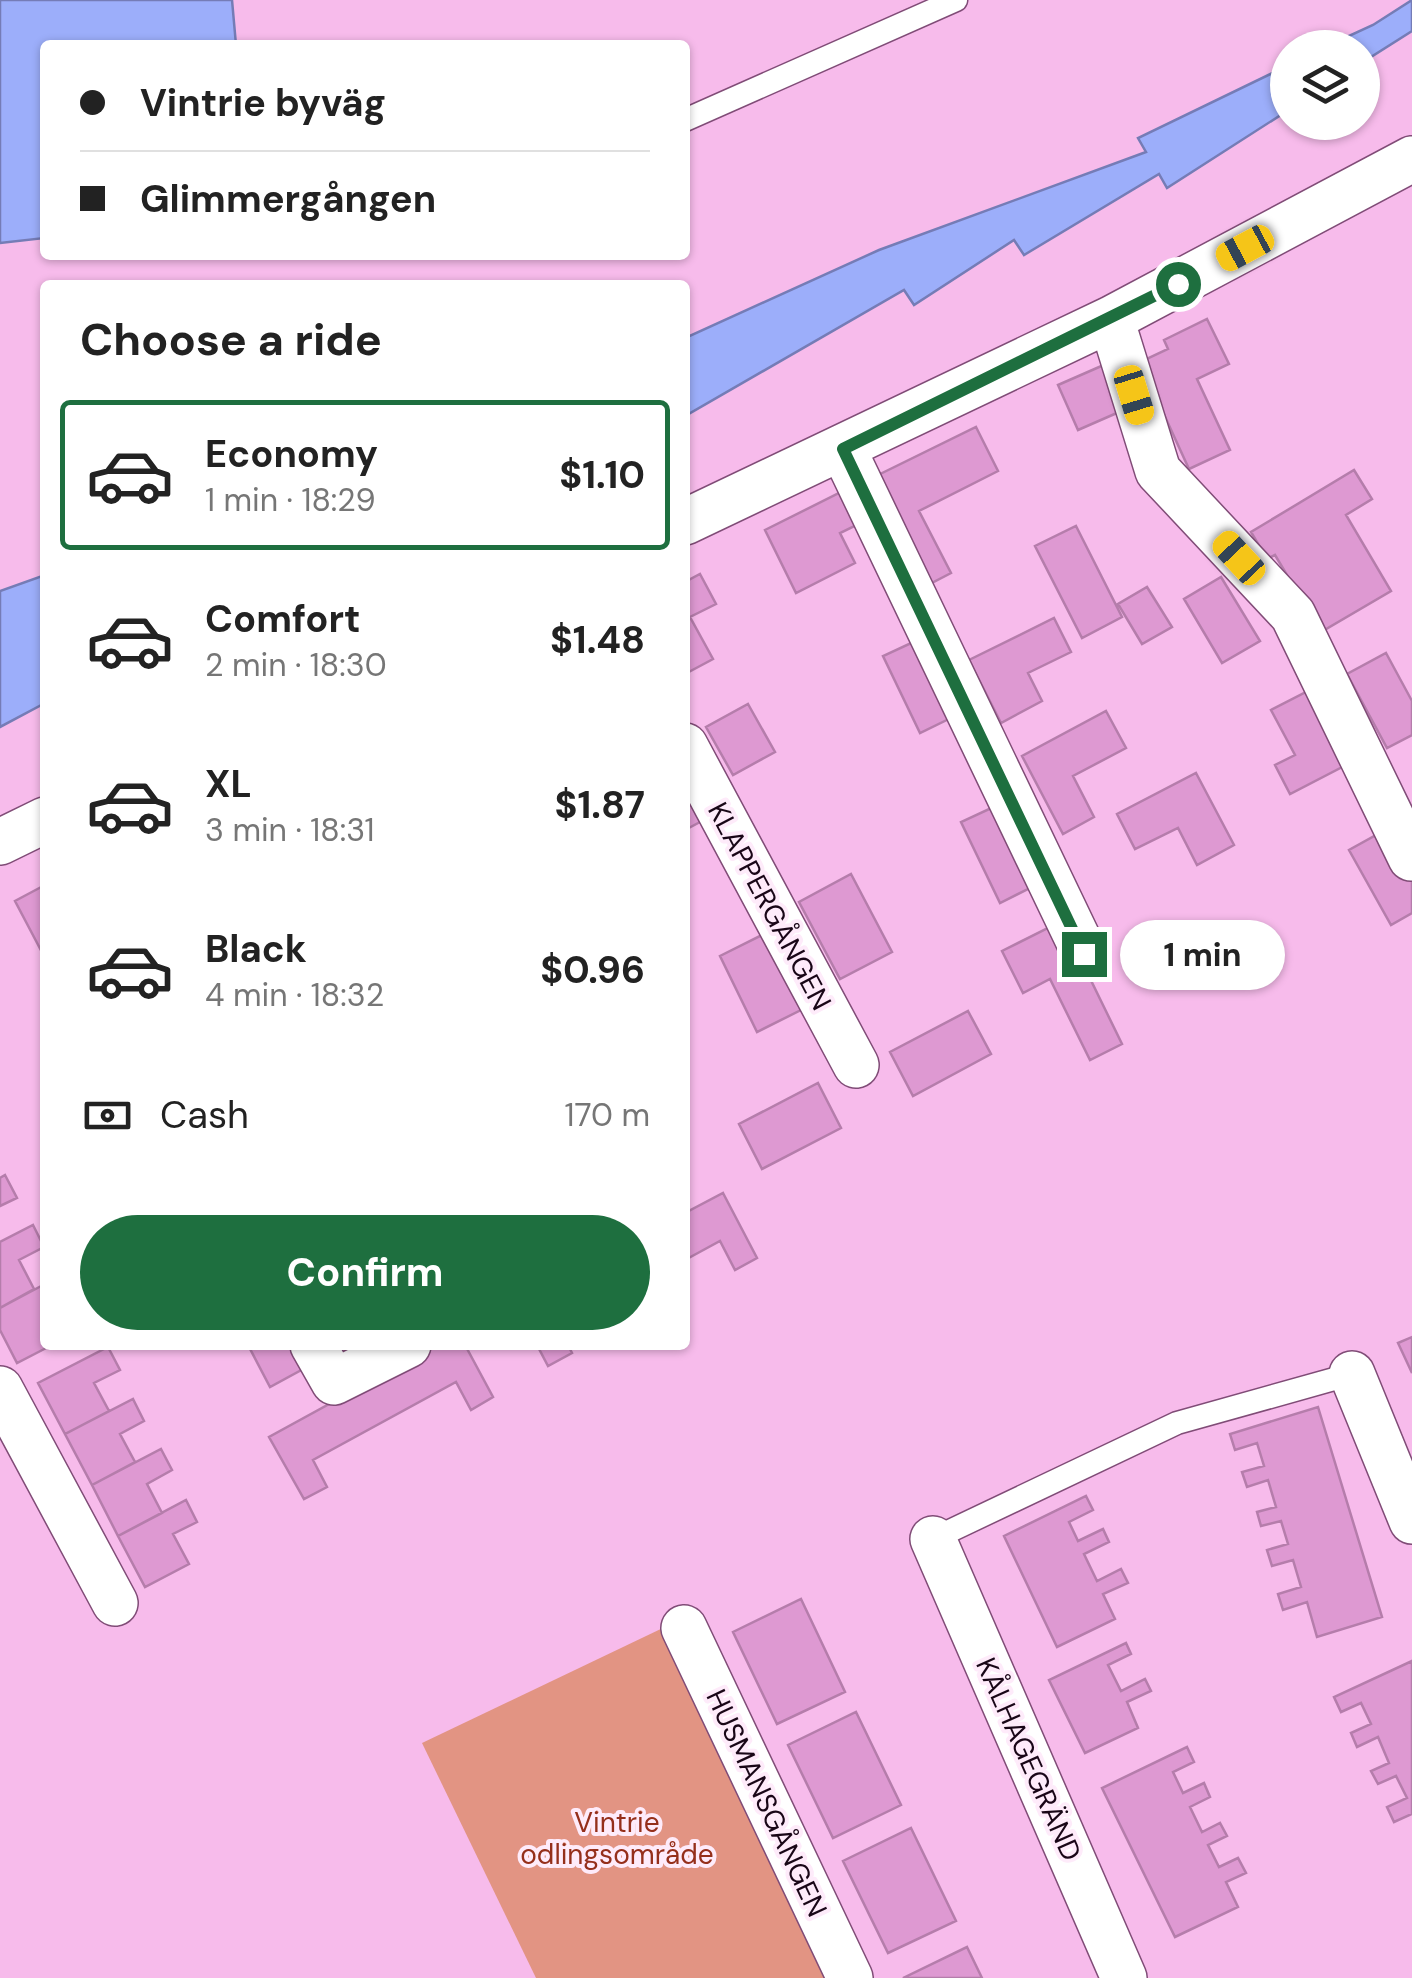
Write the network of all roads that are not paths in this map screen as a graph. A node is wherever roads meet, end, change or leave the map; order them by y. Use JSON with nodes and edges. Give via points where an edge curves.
{"nodes":[{"id":1,"x":956,"y":0,"type":"edge"},
{"id":2,"x":690,"y":118,"type":"edge"},
{"id":3,"x":1412,"y":159,"type":"edge"},
{"id":4,"x":1111,"y":319,"type":"junction"},
{"id":5,"x":843,"y":449,"type":"junction"},
{"id":6,"x":690,"y":520,"type":"edge"},
{"id":7,"x":690,"y":755,"type":"edge"},
{"id":8,"x":40,"y":826,"type":"edge"},
{"id":9,"x":0,"y":842,"type":"edge"},
{"id":10,"x":1411,"y":858,"type":"edge"},
{"id":11,"x":1084,"y":954,"type":"dead end"},
{"id":12,"x":856,"y":1065,"type":"dead end"},
{"id":13,"x":316,"y":1350,"type":"edge"},
{"id":14,"x":398,"y":1350,"type":"edge"},
{"id":15,"x":1352,"y":1374,"type":"joint"},
{"id":16,"x":0,"y":1390,"type":"edge"},
{"id":17,"x":1412,"y":1521,"type":"edge"},
{"id":18,"x":933,"y":1539,"type":"joint"},
{"id":19,"x":114,"y":1603,"type":"dead end"},
{"id":20,"x":684,"y":1628,"type":"dead end"},
{"id":21,"x":850,"y":1978,"type":"edge"},
{"id":22,"x":1124,"y":1978,"type":"edge"}],
"edges":[{"from":1,"to":2,"type":"lane"},
{"from":3,"to":4,"type":"street"},
{"from":4,"to":5,"type":"street"},
{"from":4,"to":10,"type":"street","via":[[1158,472],[1293,616]]},
{"from":5,"to":6,"type":"street"},
{"from":5,"to":11,"type":"street"},
{"from":7,"to":12,"type":"street","name":"KLAPPERGÅNGEN"},
{"from":8,"to":9,"type":"street"},
{"from":13,"to":14,"type":"street","via":[[334,1382]]},
{"from":15,"to":17,"type":"street"},
{"from":15,"to":18,"type":"lane","via":[[1178,1423]]},
{"from":16,"to":19,"type":"street"},
{"from":18,"to":22,"type":"street","name":"KÅLHAGEGRÄND"},
{"from":20,"to":21,"type":"street","name":"HUSMANSGÅNGEN"}]}
